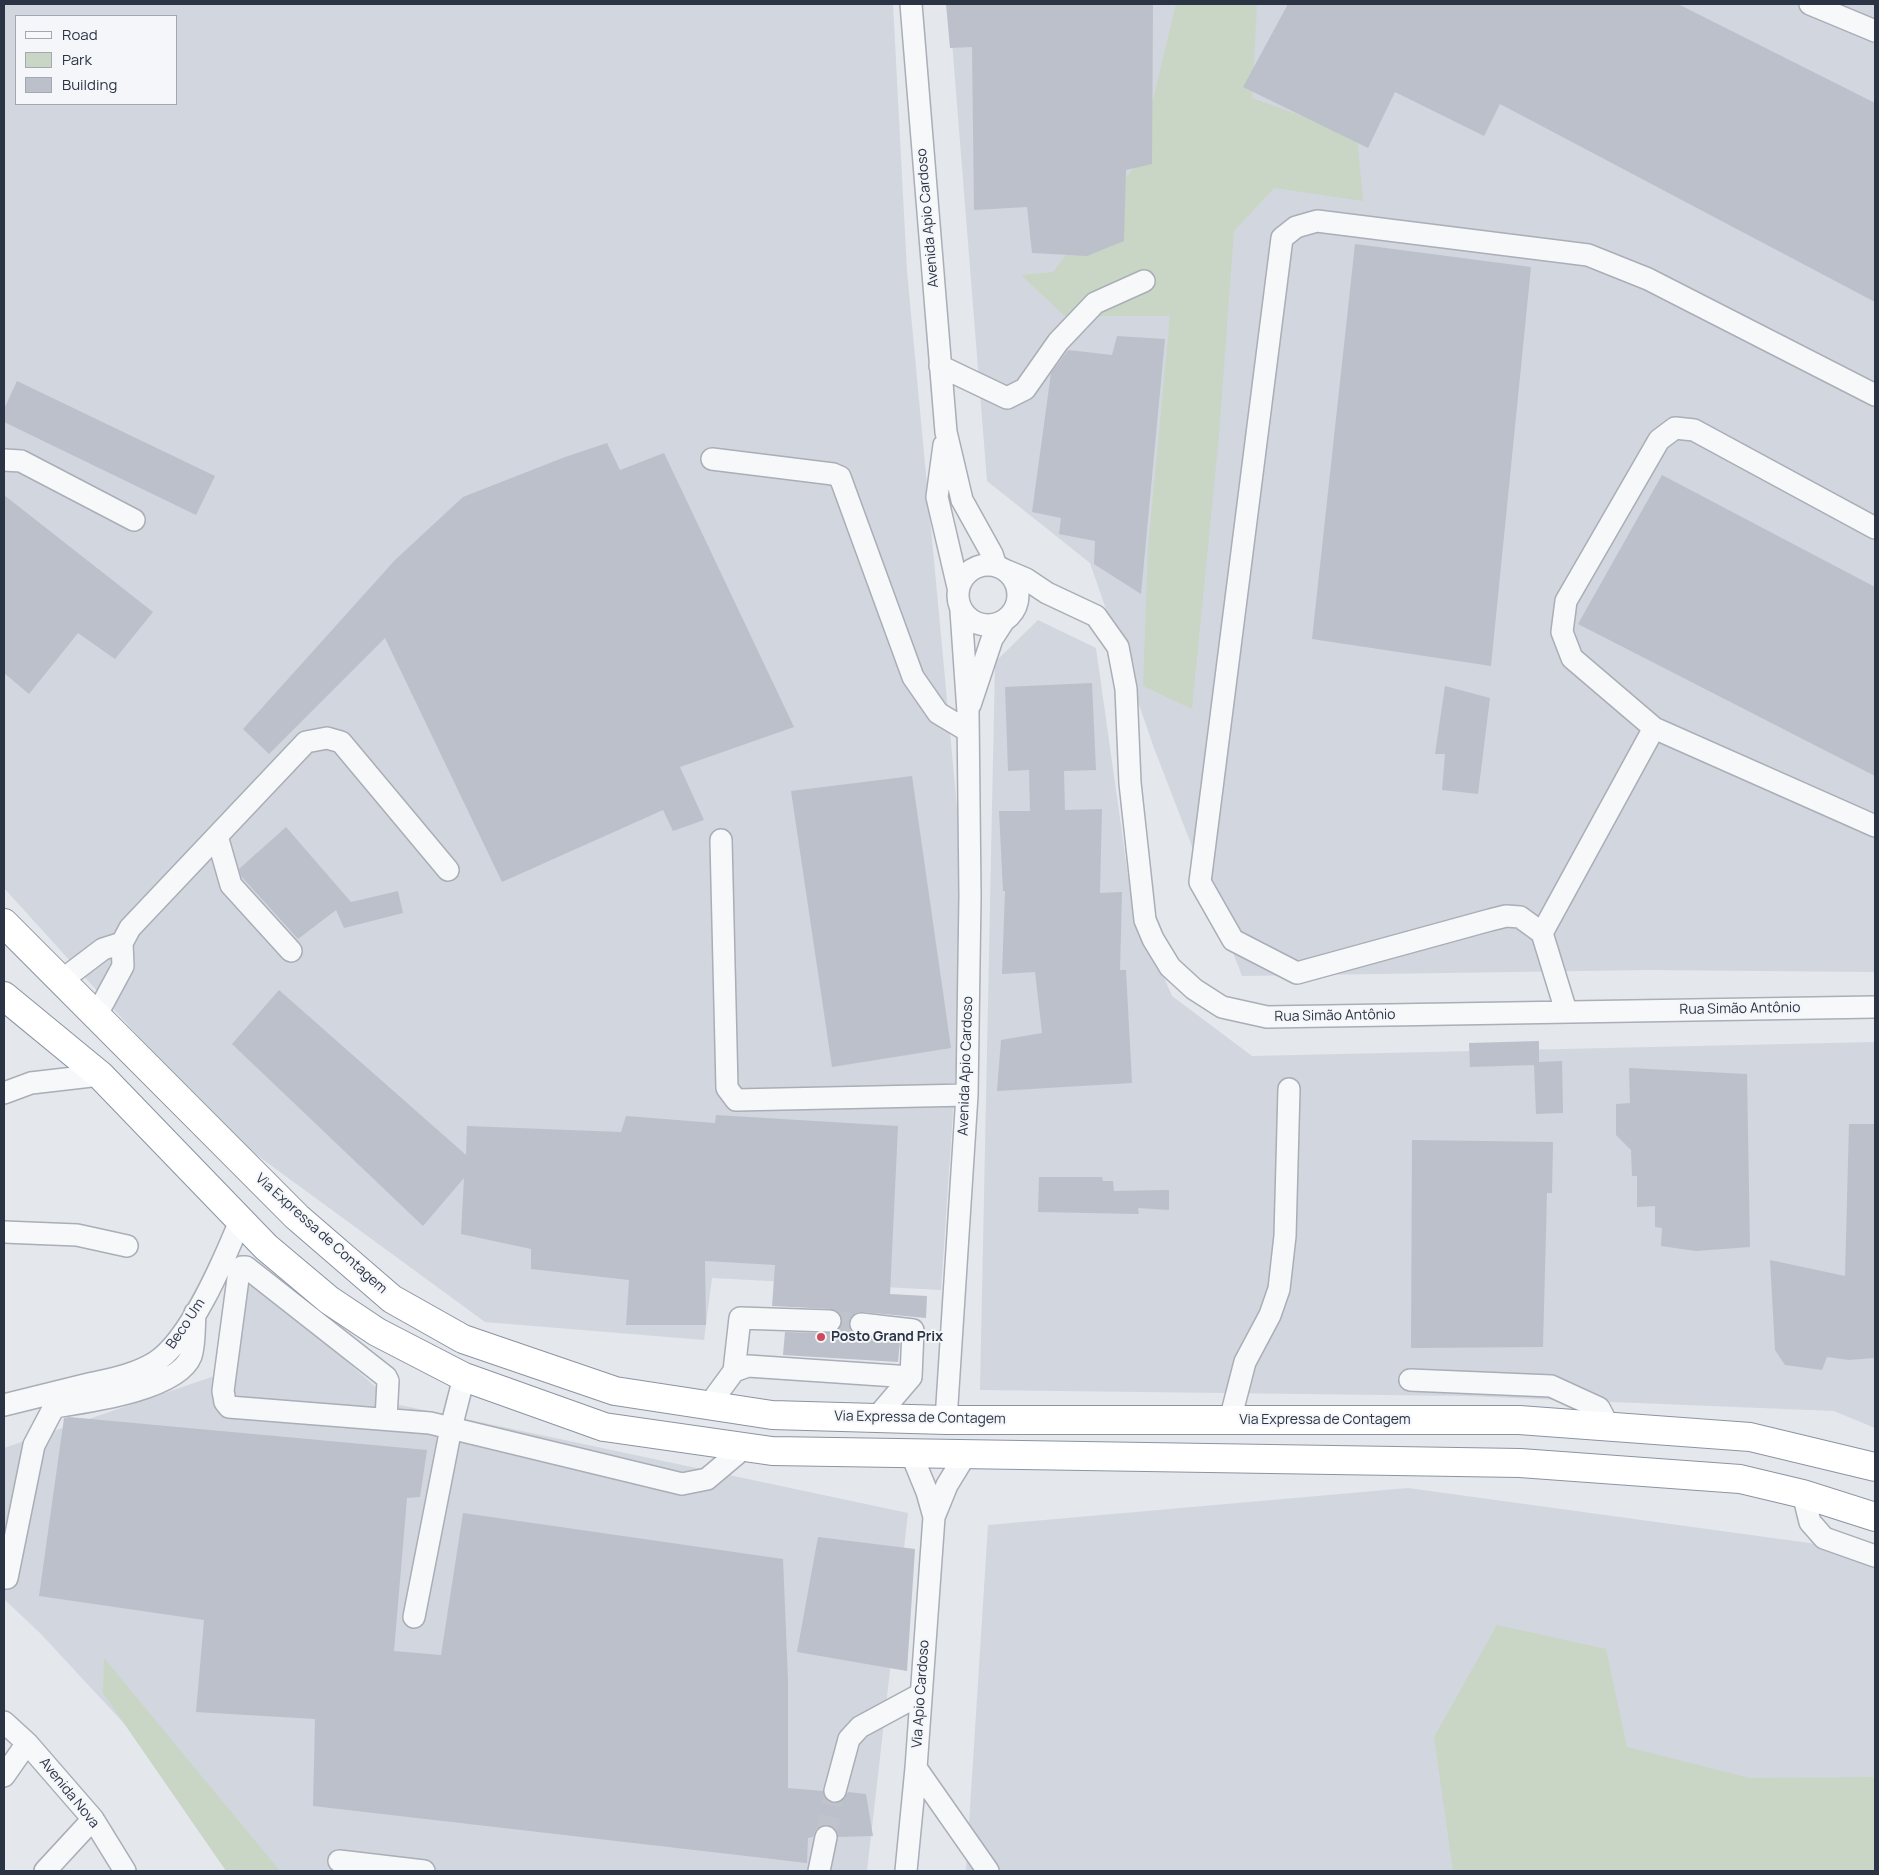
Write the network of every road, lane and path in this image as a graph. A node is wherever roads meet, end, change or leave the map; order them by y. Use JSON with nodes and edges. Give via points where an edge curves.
{"nodes":[{"id":1,"x":911,"y":4,"type":"edge"},
{"id":2,"x":1810,"y":4,"type":"edge"},
{"id":3,"x":1875,"y":31,"type":"edge"},
{"id":4,"x":1144,"y":281,"type":"dead end"},
{"id":5,"x":940,"y":366,"type":"junction"},
{"id":6,"x":1875,"y":395,"type":"edge"},
{"id":7,"x":946,"y":432,"type":"junction"},
{"id":8,"x":712,"y":459,"type":"dead end"},
{"id":9,"x":4,"y":460,"type":"edge"},
{"id":10,"x":134,"y":520,"type":"dead end"},
{"id":11,"x":1875,"y":528,"type":"edge"},
{"id":12,"x":1002,"y":568,"type":"junction"},
{"id":13,"x":958,"y":587,"type":"junction"},
{"id":14,"x":1047,"y":593,"type":"junction"},
{"id":15,"x":961,"y":611,"type":"junction"},
{"id":16,"x":1008,"y":618,"type":"junction"},
{"id":17,"x":968,"y":722,"type":"junction"},
{"id":18,"x":1654,"y":728,"type":"junction"},
{"id":19,"x":1875,"y":826,"type":"edge"},
{"id":20,"x":217,"y":836,"type":"junction"},
{"id":21,"x":721,"y":840,"type":"dead end"},
{"id":22,"x":448,"y":870,"type":"dead end"},
{"id":23,"x":4,"y":922,"type":"edge"},
{"id":24,"x":1542,"y":932,"type":"junction"},
{"id":25,"x":122,"y":943,"type":"junction"},
{"id":26,"x":291,"y":951,"type":"dead end"},
{"id":27,"x":62,"y":980,"type":"junction"},
{"id":28,"x":4,"y":996,"type":"edge"},
{"id":29,"x":1875,"y":1007,"type":"edge"},
{"id":30,"x":1566,"y":1012,"type":"junction"},
{"id":31,"x":96,"y":1016,"type":"junction"},
{"id":32,"x":100,"y":1075,"type":"junction"},
{"id":33,"x":1289,"y":1089,"type":"dead end"},
{"id":34,"x":4,"y":1092,"type":"edge"},
{"id":35,"x":967,"y":1095,"type":"junction"},
{"id":36,"x":240,"y":1221,"type":"junction"},
{"id":37,"x":4,"y":1232,"type":"edge"},
{"id":38,"x":127,"y":1246,"type":"dead end"},
{"id":39,"x":195,"y":1314,"type":"junction"},
{"id":40,"x":830,"y":1322,"type":"tunnel mouth"},
{"id":41,"x":861,"y":1324,"type":"tunnel mouth"},
{"id":42,"x":734,"y":1371,"type":"junction"},
{"id":43,"x":464,"y":1377,"type":"junction"},
{"id":44,"x":911,"y":1377,"type":"junction"},
{"id":45,"x":1410,"y":1380,"type":"dead end"},
{"id":46,"x":4,"y":1405,"type":"edge"},
{"id":47,"x":709,"y":1405,"type":"junction"},
{"id":48,"x":876,"y":1418,"type":"junction"},
{"id":49,"x":386,"y":1419,"type":"junction"},
{"id":50,"x":946,"y":1420,"type":"junction"},
{"id":51,"x":1230,"y":1420,"type":"junction"},
{"id":52,"x":1609,"y":1426,"type":"junction"},
{"id":53,"x":451,"y":1428,"type":"junction"},
{"id":54,"x":745,"y":1447,"type":"junction"},
{"id":55,"x":911,"y":1453,"type":"junction"},
{"id":56,"x":966,"y":1454,"type":"junction"},
{"id":57,"x":1875,"y":1467,"type":"edge"},
{"id":58,"x":1803,"y":1494,"type":"junction"},
{"id":59,"x":1875,"y":1517,"type":"edge"},
{"id":60,"x":934,"y":1518,"type":"junction"},
{"id":61,"x":1875,"y":1556,"type":"edge"},
{"id":62,"x":7,"y":1578,"type":"dead end"},
{"id":63,"x":414,"y":1616,"type":"dead end"},
{"id":64,"x":921,"y":1694,"type":"junction"},
{"id":65,"x":4,"y":1722,"type":"edge"},
{"id":66,"x":27,"y":1743,"type":"junction"},
{"id":67,"x":916,"y":1768,"type":"junction"},
{"id":68,"x":4,"y":1776,"type":"edge"},
{"id":69,"x":834,"y":1791,"type":"tunnel mouth"},
{"id":70,"x":93,"y":1819,"type":"junction"},
{"id":71,"x":826,"y":1837,"type":"tunnel mouth"},
{"id":72,"x":339,"y":1861,"type":"dead end"},
{"id":73,"x":45,"y":1871,"type":"edge"},
{"id":74,"x":125,"y":1871,"type":"edge"},
{"id":75,"x":424,"y":1871,"type":"edge"},
{"id":76,"x":819,"y":1871,"type":"edge"},
{"id":77,"x":906,"y":1871,"type":"edge"},
{"id":78,"x":988,"y":1871,"type":"edge"}],
"edges":[{"from":1,"to":5,"type":"street","name":"Avenida Apio Cardoso"},
{"from":2,"to":3,"type":"street"},
{"from":4,"to":5,"type":"street","via":[[1095,303],[1058,342],[1025,389],[1007,398]]},
{"from":5,"to":7,"type":"street","name":"Avenida Apio Cardoso"},
{"from":6,"to":24,"type":"street","via":[[1648,279],[1588,255],[1317,221],[1296,227],[1282,238],[1200,882],[1233,940],[1298,973],[1506,916],[1520,917]]},
{"from":7,"to":12,"type":"street","name":"Avenida Apio Cardoso","via":[[962,500]]},
{"from":7,"to":13,"type":"street","name":"Avenida Apio Cardoso","via":[[937,497]]},
{"from":8,"to":17,"type":"street","via":[[840,477],[913,677],[938,713]]},
{"from":9,"to":10,"type":"street","via":[[21,460]]},
{"from":11,"to":18,"type":"street","via":[[1694,430],[1675,428],[1659,440],[1566,602],[1562,632],[1572,658]]},
{"from":12,"to":13,"type":"street","via":[[984,565],[973,568]]},
{"from":12,"to":14,"type":"street","name":"Rua Simão Antônio"},
{"from":12,"to":16,"type":"street","via":[[1015,580],[1019,592],[1018,603]]},
{"from":13,"to":15,"type":"street"},
{"from":14,"to":16,"type":"street","via":[[1030,599]]},
{"from":14,"to":30,"type":"street","name":"Rua Simão Antônio","via":[[1096,616],[1118,647],[1126,689],[1130,783],[1145,920],[1170,967],[1194,989],[1222,1007],[1267,1018]]},
{"from":15,"to":16,"type":"street","via":[[980,625],[992,626]]},
{"from":15,"to":17,"type":"street","name":"Avenida Apio Cardoso"},
{"from":16,"to":17,"type":"street","name":"Avenida Apio Cardoso","via":[[992,639]]},
{"from":17,"to":35,"type":"street","name":"Avenida Apio Cardoso"},
{"from":18,"to":19,"type":"street"},
{"from":18,"to":24,"type":"street"},
{"from":20,"to":22,"type":"street","via":[[306,742],[326,738],[341,742]]},
{"from":20,"to":25,"type":"street","via":[[130,928]]},
{"from":20,"to":26,"type":"street","via":[[231,885]]},
{"from":21,"to":35,"type":"street","via":[[727,1088],[736,1100]]},
{"from":23,"to":27,"type":"highway","name":"Via Expressa de Contagem"},
{"from":24,"to":30,"type":"street"},
{"from":25,"to":27,"type":"street","via":[[103,949]]},
{"from":25,"to":31,"type":"street","via":[[123,966]]},
{"from":27,"to":31,"type":"highway","name":"Via Expressa de Contagem"},
{"from":28,"to":32,"type":"highway"},
{"from":29,"to":30,"type":"street","name":"Rua Simão Antônio"},
{"from":31,"to":47,"type":"highway","name":"Via Expressa de Contagem","via":[[297,1217],[392,1298],[463,1339],[606,1388]]},
{"from":32,"to":34,"type":"street","via":[[32,1083]]},
{"from":32,"to":36,"type":"highway"},
{"from":33,"to":51,"type":"street","via":[[1285,1236],[1279,1289],[1270,1315],[1245,1362]]},
{"from":35,"to":50,"type":"street","name":"Avenida Apio Cardoso"},
{"from":36,"to":39,"type":"street","name":"Beco Um"},
{"from":36,"to":43,"type":"highway","via":[[329,1300],[377,1332]]},
{"from":37,"to":38,"type":"street","via":[[77,1235]]},
{"from":39,"to":46,"type":"street","name":"Beco Um","via":[[173,1348],[132,1374]]},
{"from":39,"to":62,"type":"street","via":[[191,1356],[172,1378],[110,1398],[54,1407],[34,1445]]},
{"from":40,"to":42,"type":"street","via":[[740,1318]]},
{"from":41,"to":44,"type":"street","via":[[913,1330]]},
{"from":42,"to":44,"type":"street","via":[[748,1366]]},
{"from":42,"to":47,"type":"street"},
{"from":43,"to":53,"type":"street"},
{"from":43,"to":54,"type":"highway","via":[[604,1427]]},
{"from":44,"to":48,"type":"street"},
{"from":45,"to":52,"type":"street","via":[[1551,1386],[1599,1408]]},
{"from":47,"to":48,"type":"highway","name":"Via Expressa de Contagem","via":[[772,1415]]},
{"from":48,"to":50,"type":"highway","name":"Via Expressa de Contagem"},
{"from":49,"to":49,"type":"street","via":[[229,1407],[225,1402],[224,1382],[242,1267],[386,1377]]},
{"from":49,"to":53,"type":"street"},
{"from":50,"to":51,"type":"highway","name":"Via Expressa de Contagem"},
{"from":51,"to":52,"type":"highway","name":"Via Expressa de Contagem","via":[[1520,1420]]},
{"from":52,"to":57,"type":"highway","name":"Via Expressa de Contagem","via":[[1750,1438]]},
{"from":53,"to":54,"type":"street","via":[[682,1484],[707,1479]]},
{"from":53,"to":63,"type":"street"},
{"from":54,"to":55,"type":"highway","via":[[772,1451]]},
{"from":55,"to":56,"type":"highway"},
{"from":55,"to":60,"type":"street","name":"Via Apio Cardoso","via":[[928,1492]]},
{"from":56,"to":58,"type":"highway","via":[[1520,1463],[1740,1479]]},
{"from":56,"to":60,"type":"street","name":"Via Apio Cardoso","via":[[947,1485]]},
{"from":58,"to":59,"type":"highway"},
{"from":58,"to":61,"type":"street","via":[[1810,1522],[1824,1538]]},
{"from":60,"to":64,"type":"street","name":"Via Apio Cardoso"},
{"from":64,"to":67,"type":"street","name":"Via Apio Cardoso"},
{"from":64,"to":69,"type":"street","via":[[860,1727],[849,1739]]},
{"from":65,"to":66,"type":"street","name":"Avenida Nova"},
{"from":66,"to":68,"type":"street"},
{"from":66,"to":70,"type":"street","name":"Avenida Nova"},
{"from":67,"to":77,"type":"street","name":"Via Apio Cardoso"},
{"from":67,"to":78,"type":"street"},
{"from":70,"to":73,"type":"street"},
{"from":70,"to":74,"type":"street","name":"Avenida Nova"},
{"from":71,"to":76,"type":"street"},
{"from":72,"to":75,"type":"street"}]}
